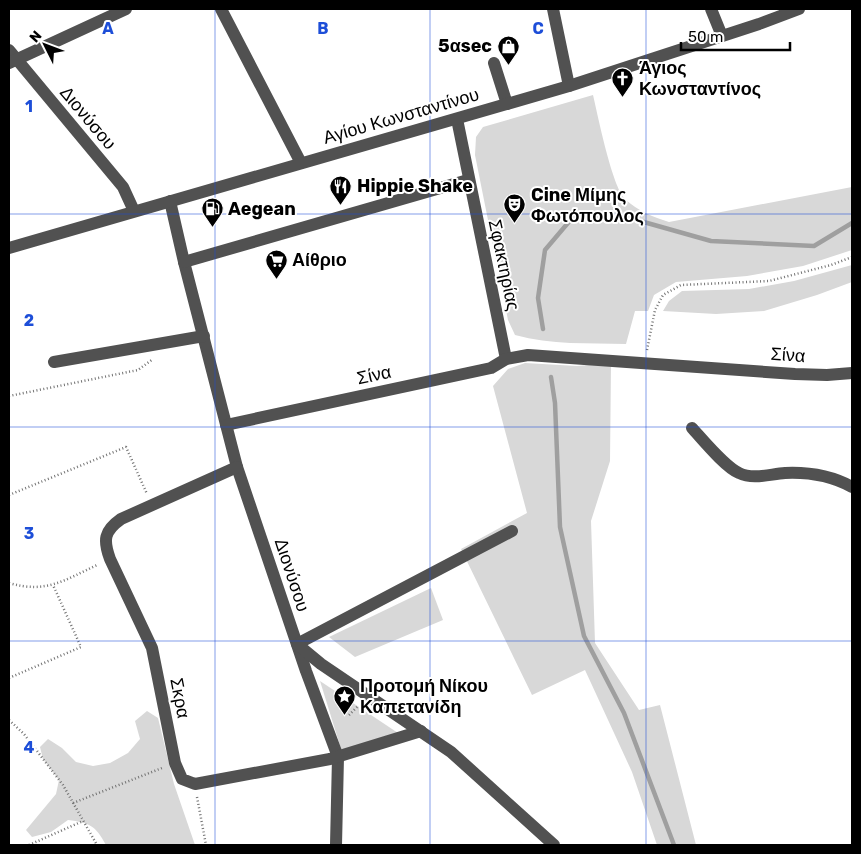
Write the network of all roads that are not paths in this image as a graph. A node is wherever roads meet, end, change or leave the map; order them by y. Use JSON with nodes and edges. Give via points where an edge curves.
{"nodes":[{"id":1,"x":126,"y":9,"type":"edge"},
{"id":2,"x":221,"y":9,"type":"edge"},
{"id":3,"x":554,"y":9,"type":"edge"},
{"id":4,"x":711,"y":9,"type":"edge"},
{"id":5,"x":799,"y":9,"type":"edge"},
{"id":6,"x":722,"y":36,"type":"junction"},
{"id":7,"x":11,"y":58,"type":"edge"},
{"id":8,"x":494,"y":63,"type":"dead end"},
{"id":9,"x":569,"y":86,"type":"junction"},
{"id":10,"x":507,"y":104,"type":"junction"},
{"id":11,"x":457,"y":119,"type":"junction"},
{"id":12,"x":301,"y":163,"type":"junction"},
{"id":13,"x":468,"y":180,"type":"junction"},
{"id":14,"x":170,"y":201,"type":"junction"},
{"id":15,"x":134,"y":211,"type":"junction"},
{"id":16,"x":9,"y":248,"type":"edge"},
{"id":17,"x":184,"y":262,"type":"junction"},
{"id":18,"x":204,"y":336,"type":"junction"},
{"id":19,"x":506,"y":358,"type":"junction"},
{"id":20,"x":54,"y":362,"type":"dead end"},
{"id":21,"x":852,"y":373,"type":"edge"},
{"id":22,"x":226,"y":425,"type":"junction"},
{"id":23,"x":692,"y":428,"type":"dead end"},
{"id":24,"x":237,"y":468,"type":"junction"},
{"id":25,"x":852,"y":488,"type":"edge"},
{"id":26,"x":512,"y":531,"type":"dead end"},
{"id":27,"x":297,"y":644,"type":"junction"},
{"id":28,"x":421,"y":731,"type":"junction"},
{"id":29,"x":338,"y":757,"type":"junction"},
{"id":30,"x":336,"y":845,"type":"edge"},
{"id":31,"x":554,"y":845,"type":"edge"}],
"edges":[{"from":1,"to":7,"type":"street"},
{"from":2,"to":12,"type":"street"},
{"from":3,"to":9,"type":"street"},
{"from":4,"to":6,"type":"street"},
{"from":5,"to":6,"type":"street","name":"Αγίου Κωνσταντίνου"},
{"from":6,"to":9,"type":"street","name":"Αγίου Κωνσταντίνου"},
{"from":7,"to":15,"type":"street","name":"Διονύσου","via":[[123,187]]},
{"from":8,"to":10,"type":"street"},
{"from":9,"to":10,"type":"street","name":"Αγίου Κωνσταντίνου"},
{"from":10,"to":11,"type":"street","name":"Αγίου Κωνσταντίνου"},
{"from":11,"to":12,"type":"street","name":"Αγίου Κωνσταντίνου"},
{"from":11,"to":13,"type":"street","name":"Σφακτηρίας"},
{"from":12,"to":14,"type":"street","name":"Αγίου Κωνσταντίνου"},
{"from":13,"to":17,"type":"street"},
{"from":13,"to":19,"type":"street","name":"Σφακτηρίας"},
{"from":14,"to":15,"type":"street","name":"Αγίου Κωνσταντίνου"},
{"from":14,"to":17,"type":"street","name":"Διονύσου"},
{"from":15,"to":16,"type":"street","name":"Αγίου Κωνσταντίνου"},
{"from":17,"to":18,"type":"street","name":"Διονύσου"},
{"from":18,"to":20,"type":"street"},
{"from":18,"to":22,"type":"street","name":"Διονύσου"},
{"from":19,"to":21,"type":"street","name":"Σίνα","via":[[528,355],[795,374]]},
{"from":19,"to":22,"type":"street","name":"Σίνα","via":[[491,368]]},
{"from":22,"to":24,"type":"street","name":"Διονύσου"},
{"from":23,"to":25,"type":"street","via":[[739,474],[807,473]]},
{"from":24,"to":27,"type":"street","name":"Διονύσου"},
{"from":24,"to":29,"type":"street","name":"Σκρα","via":[[121,520],[111,526],[106,539],[110,559],[152,648],[174,763],[182,778],[195,784]]},
{"from":26,"to":27,"type":"street"},
{"from":27,"to":28,"type":"street","via":[[321,664]]},
{"from":27,"to":29,"type":"street","name":"Διονύσου"},
{"from":28,"to":29,"type":"street"},
{"from":28,"to":31,"type":"street","via":[[451,752]]},
{"from":29,"to":30,"type":"street"}]}
